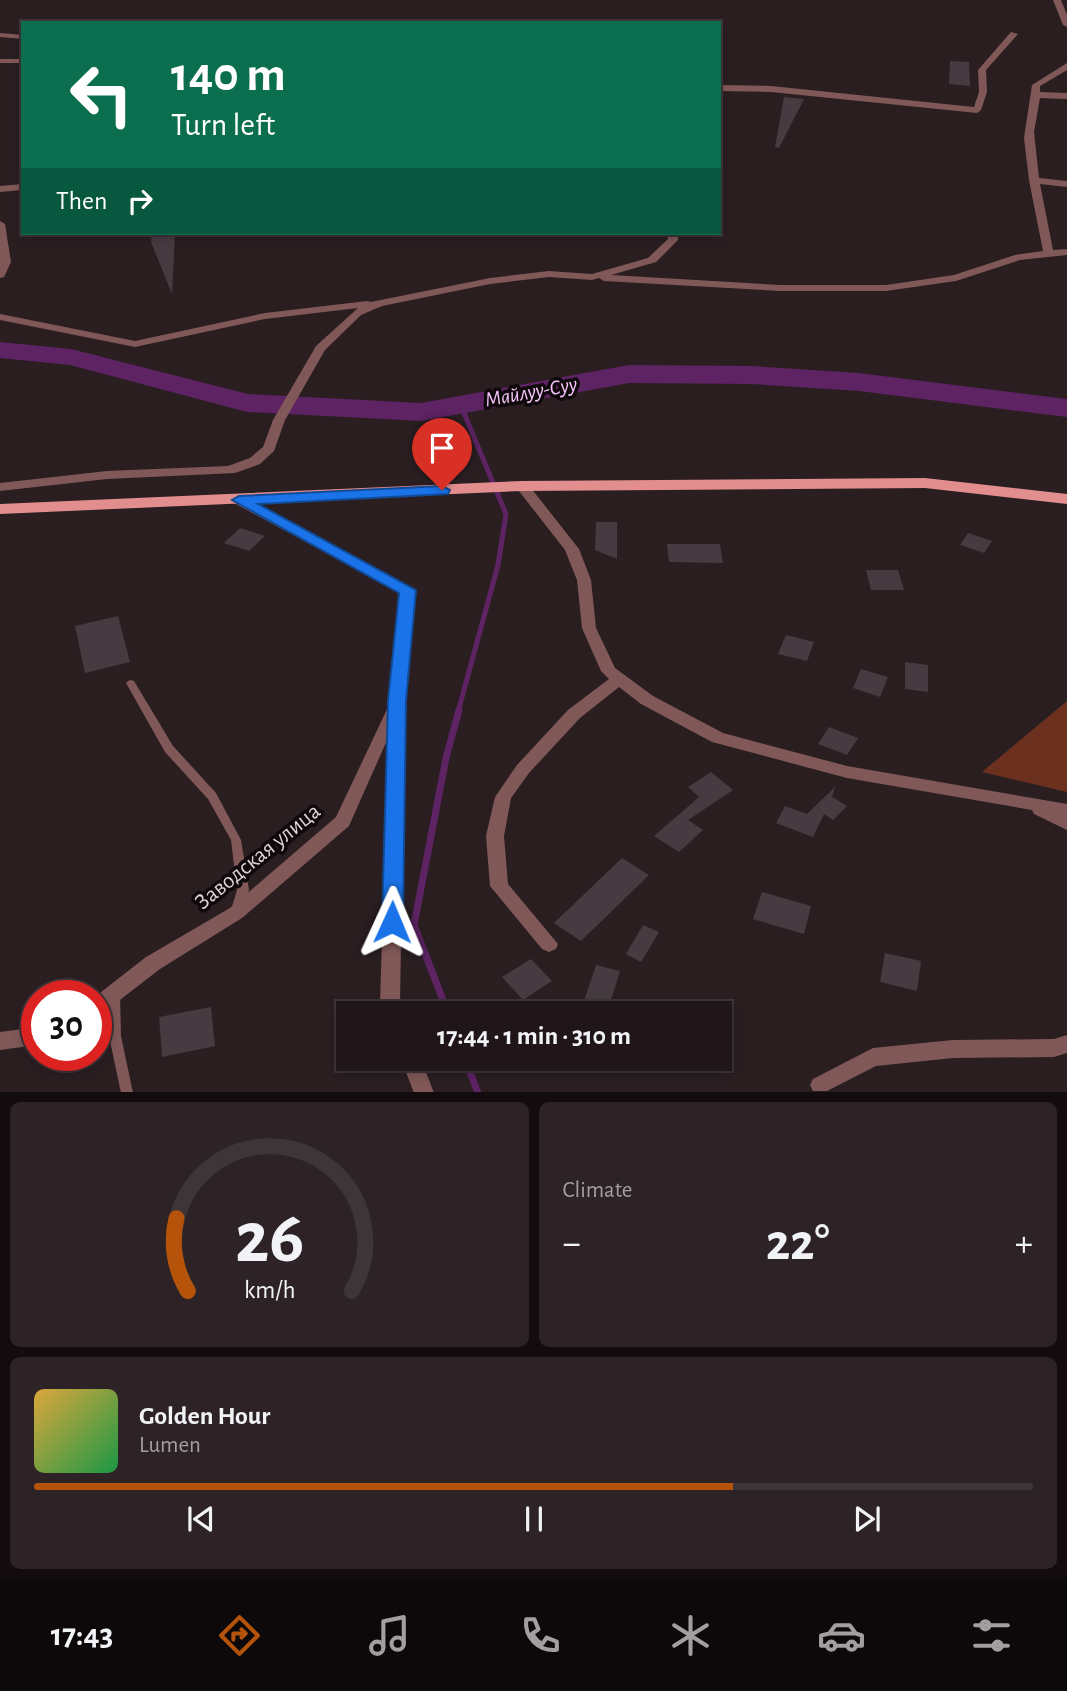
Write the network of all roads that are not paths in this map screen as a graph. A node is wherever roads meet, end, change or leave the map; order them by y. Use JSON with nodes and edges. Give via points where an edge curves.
{"nodes":[{"id":1,"x":1057,"y":0,"type":"edge"},
{"id":2,"x":1065,"y":15,"type":"edge"},
{"id":3,"x":1067,"y":25,"type":"edge"},
{"id":4,"x":1014,"y":34,"type":"dead end"},
{"id":5,"x":0,"y":36,"type":"edge"},
{"id":6,"x":21,"y":37,"type":"edge"},
{"id":7,"x":0,"y":61,"type":"edge"},
{"id":8,"x":21,"y":61,"type":"edge"},
{"id":9,"x":1067,"y":66,"type":"edge"},
{"id":10,"x":721,"y":89,"type":"edge"},
{"id":11,"x":1037,"y":95,"type":"junction"},
{"id":12,"x":1067,"y":96,"type":"edge"},
{"id":13,"x":1034,"y":180,"type":"junction"},
{"id":14,"x":1067,"y":184,"type":"edge"},
{"id":15,"x":21,"y":187,"type":"edge"},
{"id":16,"x":0,"y":189,"type":"edge"},
{"id":17,"x":0,"y":225,"type":"edge"},
{"id":18,"x":673,"y":235,"type":"edge"},
{"id":19,"x":1048,"y":252,"type":"junction"},
{"id":20,"x":1067,"y":252,"type":"edge"},
{"id":21,"x":0,"y":275,"type":"edge"},
{"id":22,"x":592,"y":277,"type":"junction"},
{"id":23,"x":379,"y":303,"type":"junction"},
{"id":24,"x":0,"y":317,"type":"edge"},
{"id":25,"x":515,"y":486,"type":"junction"},
{"id":26,"x":0,"y":487,"type":"edge"},
{"id":27,"x":1067,"y":499,"type":"edge"},
{"id":28,"x":239,"y":500,"type":"junction"},
{"id":29,"x":0,"y":509,"type":"edge"},
{"id":30,"x":619,"y":679,"type":"junction"},
{"id":31,"x":131,"y":683,"type":"dead end"},
{"id":32,"x":397,"y":701,"type":"junction"},
{"id":33,"x":1022,"y":801,"type":"junction"},
{"id":34,"x":1067,"y":810,"type":"edge"},
{"id":35,"x":1067,"y":823,"type":"edge"},
{"id":36,"x":236,"y":913,"type":"junction"},
{"id":37,"x":549,"y":944,"type":"dead end"},
{"id":38,"x":114,"y":993,"type":"joint"},
{"id":39,"x":390,"y":1001,"type":"edge"},
{"id":40,"x":21,"y":1038,"type":"edge"},
{"id":41,"x":0,"y":1041,"type":"edge"},
{"id":42,"x":1067,"y":1044,"type":"edge"},
{"id":43,"x":416,"y":1071,"type":"edge"},
{"id":44,"x":820,"y":1085,"type":"dead end"},
{"id":45,"x":127,"y":1092,"type":"edge"},
{"id":46,"x":424,"y":1092,"type":"edge"}],
"edges":[{"from":1,"to":2,"type":"street"},
{"from":2,"to":3,"type":"street"},
{"from":4,"to":10,"type":"street","via":[[982,70],[983,92],[977,110],[771,89]]},
{"from":5,"to":6,"type":"street"},
{"from":7,"to":8,"type":"street"},
{"from":9,"to":11,"type":"street","via":[[1037,85]]},
{"from":11,"to":12,"type":"street"},
{"from":11,"to":13,"type":"street","via":[[1029,134]]},
{"from":13,"to":14,"type":"street"},
{"from":13,"to":19,"type":"street"},
{"from":15,"to":16,"type":"street"},
{"from":17,"to":21,"type":"street","via":[[6,262]]},
{"from":18,"to":22,"type":"street","via":[[652,260]]},
{"from":19,"to":20,"type":"street"},
{"from":19,"to":22,"type":"street","via":[[956,278],[886,288],[780,288]]},
{"from":22,"to":23,"type":"street","via":[[549,274]]},
{"from":23,"to":24,"type":"street","via":[[265,316],[135,344]]},
{"from":23,"to":26,"type":"street","via":[[357,313],[320,348],[279,420],[269,448],[255,461],[230,470],[107,475]]},
{"from":25,"to":27,"type":"main road","via":[[925,484]]},
{"from":25,"to":28,"type":"main road"},
{"from":25,"to":30,"type":"street","via":[[572,549],[584,580],[589,628],[609,671]]},
{"from":28,"to":29,"type":"main road"},
{"from":28,"to":32,"type":"street","via":[[407,590]]},
{"from":30,"to":33,"type":"street","via":[[647,700],[718,738],[847,772]]},
{"from":30,"to":37,"type":"street","via":[[574,714],[503,797],[495,836],[499,886]]},
{"from":31,"to":36,"type":"lane","via":[[170,749],[212,796],[236,840],[243,890]]},
{"from":32,"to":36,"type":"street","name":"Заводская улица","via":[[343,821]]},
{"from":32,"to":39,"type":"street"},
{"from":33,"to":34,"type":"street"},
{"from":33,"to":35,"type":"street"},
{"from":36,"to":38,"type":"street","name":"Заводская улица","via":[[153,963]]},
{"from":38,"to":45,"type":"lane","via":[[115,1035]]},
{"from":40,"to":41,"type":"street"},
{"from":42,"to":44,"type":"street","via":[[873,1057]]},
{"from":43,"to":46,"type":"street"}]}
